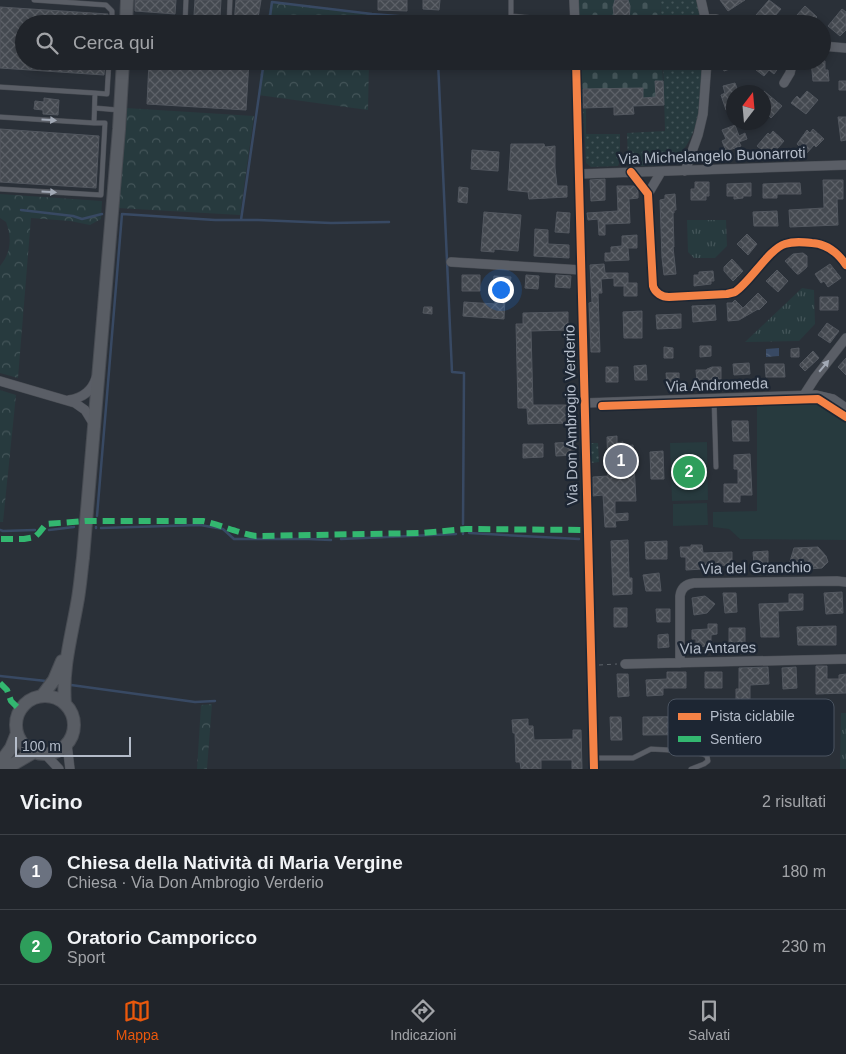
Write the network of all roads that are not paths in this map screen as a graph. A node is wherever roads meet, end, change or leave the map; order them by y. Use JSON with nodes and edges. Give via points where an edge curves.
{"nodes":[{"id":1,"x":34,"y":0,"type":"edge"},
{"id":2,"x":127,"y":0,"type":"edge"},
{"id":3,"x":186,"y":0,"type":"edge"},
{"id":4,"x":230,"y":0,"type":"edge"},
{"id":5,"x":511,"y":0,"type":"edge"},
{"id":6,"x":574,"y":0,"type":"edge"},
{"id":7,"x":701,"y":1,"type":"edge"},
{"id":8,"x":112,"y":15,"type":"edge"},
{"id":9,"x":126,"y":15,"type":"edge"},
{"id":10,"x":185,"y":15,"type":"edge"},
{"id":11,"x":229,"y":15,"type":"edge"},
{"id":12,"x":511,"y":15,"type":"edge"},
{"id":13,"x":575,"y":15,"type":"edge"},
{"id":14,"x":708,"y":15,"type":"edge"},
{"id":15,"x":831,"y":47,"type":"edge"},
{"id":16,"x":845,"y":49,"type":"edge"},
{"id":17,"x":109,"y":70,"type":"edge"},
{"id":18,"x":122,"y":70,"type":"edge"},
{"id":19,"x":576,"y":70,"type":"edge"},
{"id":20,"x":706,"y":70,"type":"edge"},
{"id":21,"x":791,"y":70,"type":"edge"},
{"id":22,"x":784,"y":83,"type":"dead end"},
{"id":23,"x":0,"y":87,"type":"edge"},
{"id":24,"x":95,"y":93,"type":"junction"},
{"id":25,"x":95,"y":108,"type":"junction"},
{"id":26,"x":120,"y":110,"type":"junction"},
{"id":27,"x":0,"y":117,"type":"edge"},
{"id":28,"x":94,"y":123,"type":"junction"},
{"id":29,"x":846,"y":165,"type":"edge"},
{"id":30,"x":685,"y":171,"type":"junction"},
{"id":31,"x":631,"y":172,"type":"junction"},
{"id":32,"x":661,"y":172,"type":"junction"},
{"id":33,"x":579,"y":174,"type":"junction"},
{"id":34,"x":0,"y":189,"type":"edge"},
{"id":35,"x":648,"y":194,"type":"junction"},
{"id":36,"x":451,"y":262,"type":"dead end"},
{"id":37,"x":846,"y":265,"type":"edge"},
{"id":38,"x":581,"y":270,"type":"junction"},
{"id":39,"x":846,"y":338,"type":"edge"},
{"id":40,"x":97,"y":376,"type":"junction"},
{"id":41,"x":2,"y":382,"type":"edge"},
{"id":42,"x":804,"y":395,"type":"junction"},
{"id":43,"x":714,"y":399,"type":"junction"},
{"id":44,"x":67,"y":400,"type":"junction"},
{"id":45,"x":585,"y":403,"type":"junction"},
{"id":46,"x":846,"y":408,"type":"edge"},
{"id":47,"x":93,"y":423,"type":"junction"},
{"id":48,"x":716,"y":467,"type":"dead end"},
{"id":49,"x":846,"y":582,"type":"edge"},
{"id":50,"x":68,"y":648,"type":"junction"},
{"id":51,"x":846,"y":659,"type":"edge"},
{"id":52,"x":680,"y":663,"type":"junction"},
{"id":53,"x":626,"y":664,"type":"road end"},
{"id":54,"x":42,"y":696,"type":"junction"},
{"id":55,"x":65,"y":704,"type":"junction"},
{"id":56,"x":17,"y":733,"type":"junction"},
{"id":57,"x":67,"y":744,"type":"junction"},
{"id":58,"x":668,"y":750,"type":"edge"},
{"id":59,"x":39,"y":753,"type":"junction"},
{"id":60,"x":707,"y":756,"type":"edge"},
{"id":61,"x":594,"y":758,"type":"junction"},
{"id":62,"x":0,"y":763,"type":"edge"},
{"id":63,"x":5,"y":769,"type":"edge"},
{"id":64,"x":60,"y":769,"type":"edge"},
{"id":65,"x":70,"y":769,"type":"edge"},
{"id":66,"x":594,"y":769,"type":"edge"},
{"id":67,"x":691,"y":769,"type":"edge"}],
"edges":[{"from":1,"to":8,"type":"lane","via":[[106,5]]},
{"from":2,"to":9,"type":"main road"},
{"from":3,"to":10,"type":"lane"},
{"from":4,"to":11,"type":"lane"},
{"from":5,"to":12,"type":"lane"},
{"from":6,"to":13,"type":"street"},
{"from":7,"to":14,"type":"street"},
{"from":15,"to":16,"type":"street"},
{"from":17,"to":24,"type":"lane","via":[[107,94]]},
{"from":18,"to":26,"type":"main road"},
{"from":19,"to":33,"type":"street","name":"Via Don Ambrogio Verderio"},
{"from":20,"to":30,"type":"street","via":[[703,114]]},
{"from":21,"to":22,"type":"street"},
{"from":23,"to":24,"type":"lane"},
{"from":24,"to":25,"type":"lane"},
{"from":25,"to":26,"type":"lane"},
{"from":25,"to":28,"type":"lane"},
{"from":26,"to":40,"type":"main road"},
{"from":27,"to":28,"type":"lane","one_way":true},
{"from":34,"to":28,"type":"lane","one_way":true,"via":[[101,196],[105,124]]},
{"from":29,"to":30,"type":"street","name":"Via Michelangelo Buonarroti"},
{"from":30,"to":32,"type":"street","name":"Via Michelangelo Buonarroti"},
{"from":31,"to":32,"type":"street","name":"Via Michelangelo Buonarroti"},
{"from":31,"to":33,"type":"street","name":"Via Michelangelo Buonarroti"},
{"from":31,"to":35,"type":"street"},
{"from":32,"to":35,"type":"street"},
{"from":33,"to":38,"type":"street","name":"Via Don Ambrogio Verderio"},
{"from":35,"to":37,"type":"street","via":[[654,288],[665,297],[736,292],[778,248],[790,243],[824,245]]},
{"from":36,"to":38,"type":"street"},
{"from":38,"to":45,"type":"street","name":"Via Don Ambrogio Verderio"},
{"from":42,"to":39,"type":"street","one_way":true},
{"from":40,"to":44,"type":"street","via":[[85,394]]},
{"from":40,"to":47,"type":"main road"},
{"from":41,"to":44,"type":"street"},
{"from":42,"to":43,"type":"street","name":"Via Andromeda"},
{"from":42,"to":46,"type":"street","name":"Via Andromeda","via":[[824,396]]},
{"from":43,"to":45,"type":"street","name":"Via Andromeda","via":[[602,407]]},
{"from":43,"to":48,"type":"lane"},
{"from":44,"to":47,"type":"street","via":[[85,410]]},
{"from":45,"to":61,"type":"street","name":"Via Don Ambrogio Verderio"},
{"from":47,"to":50,"type":"main road","via":[[81,575]]},
{"from":49,"to":52,"type":"street","name":"Via del Granchio","via":[[689,583],[680,596]]},
{"from":50,"to":54,"type":"main road","via":[[54,680]]},
{"from":50,"to":55,"type":"main road"},
{"from":51,"to":52,"type":"street","name":"Via Antares"},
{"from":52,"to":53,"type":"street","name":"Via Antares"},
{"from":54,"to":55,"type":"main road","via":[[56,698]]},
{"from":54,"to":56,"type":"main road","via":[[21,708],[16,719]]},
{"from":55,"to":57,"type":"main road","via":[[74,725]]},
{"from":56,"to":59,"type":"main road","via":[[23,744]]},
{"from":56,"to":62,"type":"main road"},
{"from":57,"to":59,"type":"main road","via":[[56,752]]},
{"from":57,"to":65,"type":"street"},
{"from":58,"to":61,"type":"lane","via":[[651,749],[633,758]]},
{"from":59,"to":63,"type":"main road"},
{"from":59,"to":64,"type":"street"},
{"from":60,"to":67,"type":"lane","via":[[704,764]]},
{"from":61,"to":66,"type":"street","name":"Via Don Ambrogio Verderio"}]}
